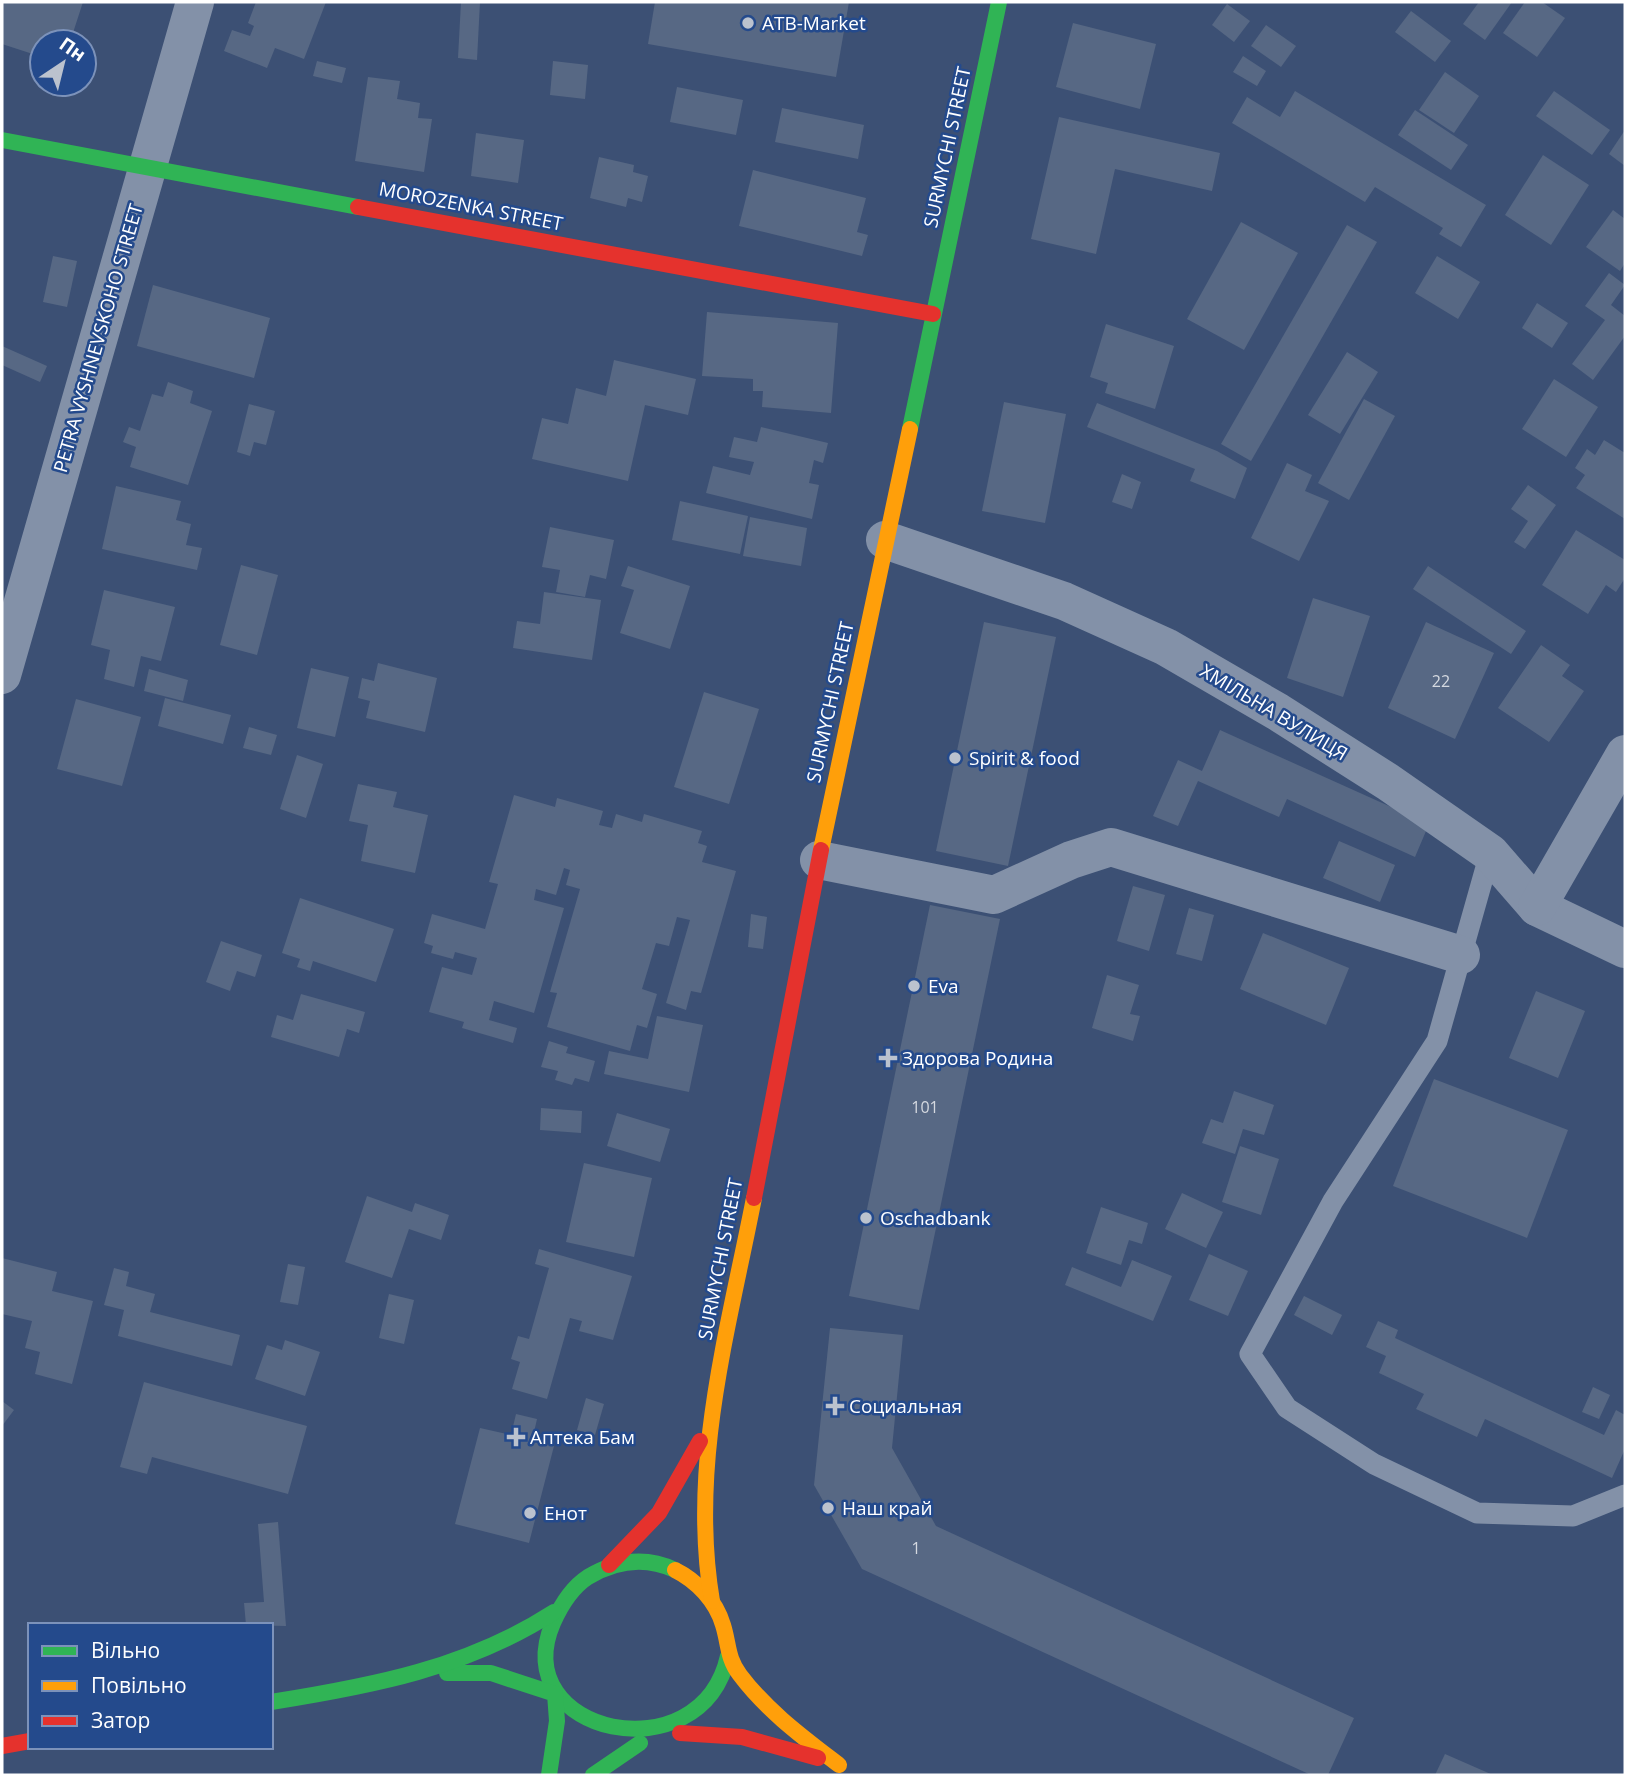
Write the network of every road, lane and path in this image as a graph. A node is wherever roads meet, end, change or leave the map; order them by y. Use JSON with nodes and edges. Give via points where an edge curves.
{"nodes":[{"id":1,"x":195,"y":2,"type":"edge"},
{"id":2,"x":999,"y":2,"type":"edge"},
{"id":3,"x":2,"y":140,"type":"edge"},
{"id":4,"x":147,"y":166,"type":"junction"},
{"id":5,"x":933,"y":314,"type":"junction"},
{"id":6,"x":886,"y":540,"type":"junction"},
{"id":7,"x":2,"y":675,"type":"edge"},
{"id":8,"x":1625,"y":754,"type":"edge"},
{"id":9,"x":1490,"y":853,"type":"junction"},
{"id":10,"x":819,"y":860,"type":"junction"},
{"id":11,"x":1537,"y":907,"type":"junction"},
{"id":12,"x":1625,"y":949,"type":"edge"},
{"id":13,"x":1461,"y":955,"type":"junction"},
{"id":14,"x":712,"y":1413,"type":"junction"},
{"id":15,"x":1625,"y":1495,"type":"edge"},
{"id":16,"x":610,"y":1565,"type":"junction"},
{"id":17,"x":712,"y":1601,"type":"junction"},
{"id":18,"x":554,"y":1612,"type":"junction"},
{"id":19,"x":728,"y":1657,"type":"junction"},
{"id":20,"x":419,"y":1674,"type":"junction"},
{"id":21,"x":555,"y":1694,"type":"junction"},
{"id":22,"x":273,"y":1702,"type":"edge"},
{"id":23,"x":680,"y":1733,"type":"junction"},
{"id":24,"x":28,"y":1741,"type":"edge"},
{"id":25,"x":640,"y":1743,"type":"junction"},
{"id":26,"x":2,"y":1746,"type":"edge"},
{"id":27,"x":839,"y":1765,"type":"junction"},
{"id":28,"x":549,"y":1775,"type":"edge"},
{"id":29,"x":593,"y":1775,"type":"edge"},
{"id":30,"x":858,"y":1775,"type":"edge"}],
"edges":[{"from":1,"to":4,"type":"street","name":"PETRA VYSHNEVSKOHO STREET"},
{"from":2,"to":5,"type":"main road","name":"SURMYCHI STREET"},
{"from":3,"to":4,"type":"main road","name":"MOROZENKA STREET"},
{"from":4,"to":5,"type":"main road","name":"MOROZENKA STREET"},
{"from":4,"to":7,"type":"street","name":"PETRA VYSHNEVSKOHO STREET"},
{"from":5,"to":6,"type":"main road","name":"SURMYCHI STREET"},
{"from":6,"to":9,"type":"street","name":"ХМІЛЬНА ВУЛИЦЯ","via":[[1064,601],[1166,647],[1278,712]]},
{"from":6,"to":10,"type":"main road","name":"SURMYCHI STREET"},
{"from":8,"to":11,"type":"street"},
{"from":9,"to":11,"type":"street","name":"ХМІЛЬНА ВУЛИЦЯ"},
{"from":9,"to":13,"type":"lane"},
{"from":10,"to":13,"type":"street","via":[[994,895],[1111,847]]},
{"from":10,"to":14,"type":"main road","name":"SURMYCHI STREET"},
{"from":11,"to":12,"type":"street","name":"ХМІЛЬНА ВУЛИЦЯ"},
{"from":13,"to":15,"type":"lane","via":[[1437,1041],[1333,1201],[1250,1354],[1287,1408],[1374,1464],[1477,1513],[1573,1516]]},
{"from":14,"to":16,"type":"main road","via":[[659,1513]]},
{"from":14,"to":17,"type":"main road","via":[[701,1525]]},
{"from":16,"to":17,"type":"main road","via":[[638,1561],[667,1566],[692,1580]]},
{"from":16,"to":18,"type":"main road","via":[[577,1583]]},
{"from":17,"to":19,"type":"main road","via":[[726,1637]]},
{"from":18,"to":20,"type":"main road","via":[[500,1645]]},
{"from":18,"to":21,"type":"main road","via":[[546,1639],[546,1667]]},
{"from":19,"to":23,"type":"main road","via":[[721,1687],[705,1713]]},
{"from":19,"to":27,"type":"main road","via":[[765,1703]]},
{"from":20,"to":21,"type":"main road","via":[[491,1673]]},
{"from":20,"to":22,"type":"main road"},
{"from":21,"to":25,"type":"main road","via":[[588,1730],[613,1740]]},
{"from":21,"to":28,"type":"main road","via":[[557,1721]]},
{"from":23,"to":25,"type":"main road"},
{"from":23,"to":27,"type":"main road","via":[[742,1737]]},
{"from":24,"to":26,"type":"main road"},
{"from":25,"to":29,"type":"main road"},
{"from":27,"to":30,"type":"main road"}]}
